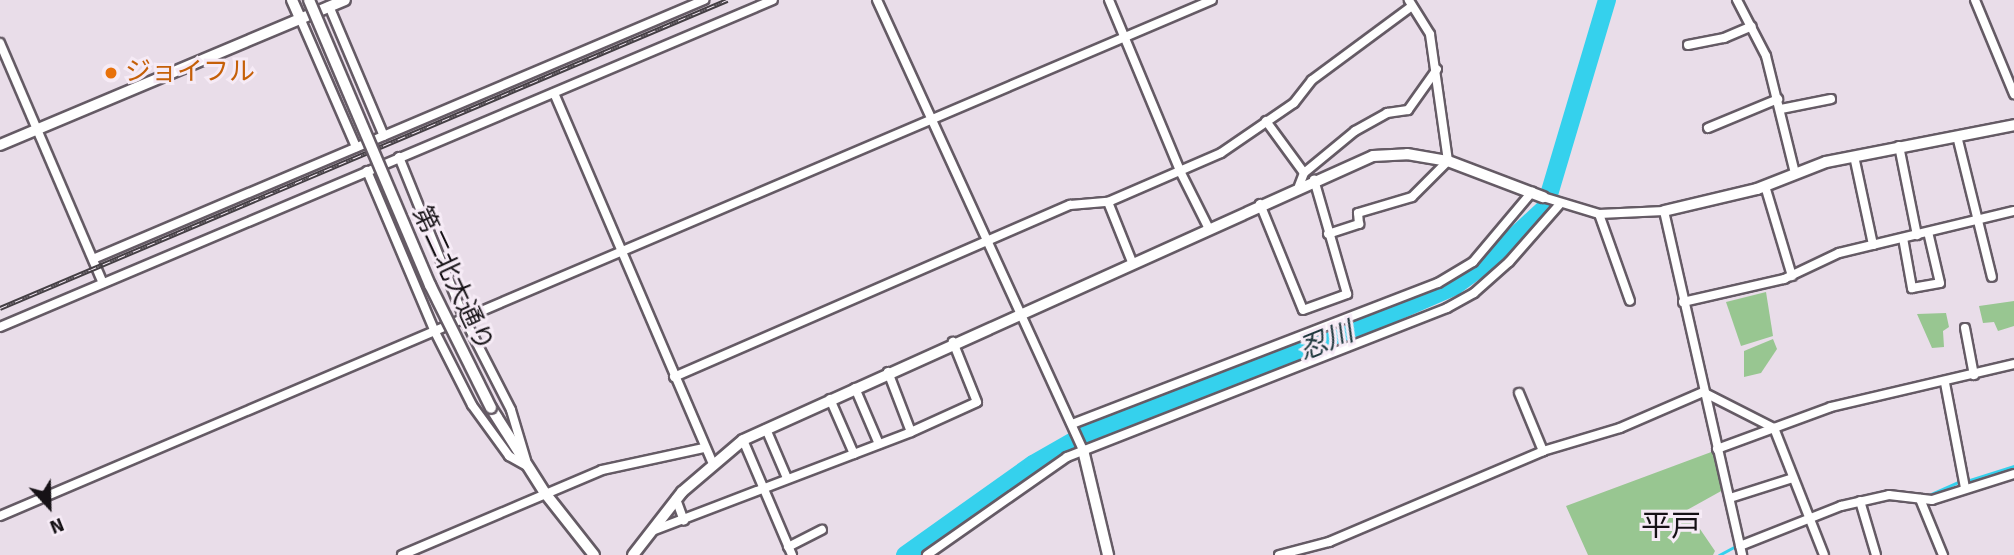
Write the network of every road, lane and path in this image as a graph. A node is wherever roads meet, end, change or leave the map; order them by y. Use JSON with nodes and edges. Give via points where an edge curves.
{"nodes":[{"id":1,"x":292,"y":0,"type":"edge"},
{"id":2,"x":309,"y":0,"type":"edge"},
{"id":3,"x":345,"y":0,"type":"edge"},
{"id":4,"x":704,"y":0,"type":"edge"},
{"id":5,"x":773,"y":0,"type":"edge"},
{"id":6,"x":877,"y":0,"type":"edge"},
{"id":7,"x":1109,"y":0,"type":"edge"},
{"id":8,"x":1212,"y":0,"type":"edge"},
{"id":9,"x":1737,"y":0,"type":"edge"},
{"id":10,"x":1979,"y":1,"type":"edge"},
{"id":11,"x":328,"y":3,"type":"edge"},
{"id":12,"x":1411,"y":3,"type":"edge"},
{"id":13,"x":300,"y":18,"type":"junction"},
{"id":14,"x":1752,"y":26,"type":"junction"},
{"id":15,"x":1125,"y":37,"type":"junction"},
{"id":16,"x":0,"y":43,"type":"edge"},
{"id":17,"x":1688,"y":45,"type":"dead end"},
{"id":18,"x":1437,"y":69,"type":"junction"},
{"id":19,"x":554,"y":93,"type":"junction"},
{"id":20,"x":2014,"y":94,"type":"edge"},
{"id":21,"x":1778,"y":99,"type":"junction"},
{"id":22,"x":1831,"y":99,"type":"dead end"},
{"id":23,"x":1781,"y":110,"type":"junction"},
{"id":24,"x":934,"y":120,"type":"junction"},
{"id":25,"x":1266,"y":121,"type":"junction"},
{"id":26,"x":2014,"y":125,"type":"edge"},
{"id":27,"x":1708,"y":128,"type":"dead end"},
{"id":28,"x":38,"y":130,"type":"junction"},
{"id":29,"x":384,"y":136,"type":"junction"},
{"id":30,"x":1957,"y":136,"type":"junction"},
{"id":31,"x":0,"y":145,"type":"edge"},
{"id":32,"x":1899,"y":146,"type":"junction"},
{"id":33,"x":356,"y":147,"type":"junction"},
{"id":34,"x":1854,"y":156,"type":"junction"},
{"id":35,"x":399,"y":157,"type":"junction"},
{"id":36,"x":1448,"y":161,"type":"junction"},
{"id":37,"x":367,"y":171,"type":"junction"},
{"id":38,"x":1181,"y":173,"type":"junction"},
{"id":39,"x":1304,"y":173,"type":"junction"},
{"id":40,"x":1795,"y":173,"type":"junction"},
{"id":41,"x":1314,"y":180,"type":"junction"},
{"id":42,"x":1299,"y":186,"type":"junction"},
{"id":43,"x":1765,"y":186,"type":"junction"},
{"id":44,"x":1532,"y":192,"type":"junction"},
{"id":45,"x":1543,"y":197,"type":"joint"},
{"id":46,"x":1108,"y":202,"type":"junction"},
{"id":47,"x":1558,"y":203,"type":"junction"},
{"id":48,"x":1260,"y":204,"type":"junction"},
{"id":49,"x":1664,"y":211,"type":"junction"},
{"id":50,"x":2014,"y":211,"type":"edge"},
{"id":51,"x":1599,"y":214,"type":"junction"},
{"id":52,"x":1977,"y":220,"type":"junction"},
{"id":53,"x":1209,"y":226,"type":"junction"},
{"id":54,"x":1928,"y":232,"type":"junction"},
{"id":55,"x":1328,"y":234,"type":"junction"},
{"id":56,"x":1917,"y":235,"type":"junction"},
{"id":57,"x":1903,"y":238,"type":"junction"},
{"id":58,"x":989,"y":242,"type":"junction"},
{"id":59,"x":1873,"y":245,"type":"junction"},
{"id":60,"x":622,"y":253,"type":"junction"},
{"id":61,"x":93,"y":259,"type":"junction"},
{"id":62,"x":1132,"y":262,"type":"junction"},
{"id":63,"x":1792,"y":276,"type":"junction"},
{"id":64,"x":1992,"y":277,"type":"dead end"},
{"id":65,"x":103,"y":283,"type":"junction"},
{"id":66,"x":1630,"y":301,"type":"dead end"},
{"id":67,"x":1683,"y":302,"type":"junction"},
{"id":68,"x":1021,"y":312,"type":"junction"},
{"id":69,"x":464,"y":318,"type":"junction"},
{"id":70,"x":0,"y":327,"type":"edge"},
{"id":71,"x":1965,"y":328,"type":"dead end"},
{"id":72,"x":435,"y":332,"type":"junction"},
{"id":73,"x":953,"y":342,"type":"junction"},
{"id":74,"x":2014,"y":365,"type":"edge"},
{"id":75,"x":888,"y":372,"type":"junction"},
{"id":76,"x":1974,"y":375,"type":"junction"},
{"id":77,"x":674,"y":377,"type":"junction"},
{"id":78,"x":1945,"y":383,"type":"junction"},
{"id":79,"x":855,"y":388,"type":"junction"},
{"id":80,"x":1703,"y":392,"type":"junction"},
{"id":81,"x":1519,"y":393,"type":"dead end"},
{"id":82,"x":830,"y":399,"type":"junction"},
{"id":83,"x":1072,"y":424,"type":"junction"},
{"id":84,"x":1773,"y":428,"type":"junction"},
{"id":85,"x":766,"y":429,"type":"junction"},
{"id":86,"x":911,"y":432,"type":"junction"},
{"id":87,"x":743,"y":440,"type":"junction"},
{"id":88,"x":879,"y":444,"type":"junction"},
{"id":89,"x":704,"y":448,"type":"junction"},
{"id":90,"x":1717,"y":449,"type":"junction"},
{"id":91,"x":1083,"y":450,"type":"junction"},
{"id":92,"x":1543,"y":451,"type":"junction"},
{"id":93,"x":854,"y":454,"type":"junction"},
{"id":94,"x":712,"y":461,"type":"junction"},
{"id":95,"x":527,"y":466,"type":"junction"},
{"id":96,"x":2014,"y":474,"type":"edge"},
{"id":97,"x":788,"y":478,"type":"junction"},
{"id":98,"x":1793,"y":478,"type":"junction"},
{"id":99,"x":762,"y":487,"type":"junction"},
{"id":100,"x":1965,"y":488,"type":"junction"},
{"id":101,"x":545,"y":493,"type":"junction"},
{"id":102,"x":1730,"y":498,"type":"junction"},
{"id":103,"x":676,"y":499,"type":"junction"},
{"id":104,"x":1920,"y":499,"type":"junction"},
{"id":105,"x":1860,"y":501,"type":"junction"},
{"id":106,"x":0,"y":516,"type":"edge"},
{"id":107,"x":1809,"y":516,"type":"junction"},
{"id":108,"x":684,"y":521,"type":"junction"},
{"id":109,"x":822,"y":530,"type":"dead end"},
{"id":110,"x":652,"y":531,"type":"junction"},
{"id":111,"x":1741,"y":550,"type":"edge"},
{"id":112,"x":790,"y":551,"type":"edge"},
{"id":113,"x":402,"y":555,"type":"edge"},
{"id":114,"x":594,"y":555,"type":"edge"},
{"id":115,"x":633,"y":555,"type":"edge"},
{"id":116,"x":927,"y":555,"type":"edge"},
{"id":117,"x":1108,"y":555,"type":"edge"},
{"id":118,"x":1279,"y":555,"type":"edge"},
{"id":119,"x":1824,"y":555,"type":"edge"},
{"id":120,"x":1876,"y":555,"type":"edge"},
{"id":121,"x":1943,"y":555,"type":"edge"}],
"edges":[{"from":1,"to":13,"type":"street"},
{"from":2,"to":95,"type":"street","name":"第二北大通り","bridge":true,"via":[[425,274],[491,408]]},
{"from":3,"to":11,"type":"main road"},
{"from":4,"to":29,"type":"street"},
{"from":5,"to":19,"type":"street"},
{"from":6,"to":24,"type":"street"},
{"from":7,"to":15,"type":"street"},
{"from":8,"to":15,"type":"street"},
{"from":9,"to":14,"type":"street"},
{"from":10,"to":20,"type":"street"},
{"from":11,"to":13,"type":"main road"},
{"from":11,"to":29,"type":"street"},
{"from":12,"to":18,"type":"street","via":[[1430,34]]},
{"from":12,"to":25,"type":"street","via":[[1312,80],[1294,103]]},
{"from":13,"to":28,"type":"main road"},
{"from":13,"to":33,"type":"street"},
{"from":14,"to":17,"type":"street","via":[[1724,38]]},
{"from":14,"to":21,"type":"street"},
{"from":15,"to":24,"type":"street"},
{"from":15,"to":38,"type":"street"},
{"from":16,"to":28,"type":"street"},
{"from":18,"to":36,"type":"street"},
{"from":18,"to":39,"type":"street","via":[[1408,110],[1387,113],[1355,131]]},
{"from":19,"to":35,"type":"street"},
{"from":19,"to":60,"type":"street"},
{"from":21,"to":23,"type":"street"},
{"from":21,"to":27,"type":"street"},
{"from":22,"to":23,"type":"street"},
{"from":23,"to":40,"type":"street"},
{"from":24,"to":58,"type":"street"},
{"from":24,"to":60,"type":"street"},
{"from":25,"to":38,"type":"street"},
{"from":25,"to":39,"type":"street"},
{"from":26,"to":30,"type":"street"},
{"from":28,"to":31,"type":"main road"},
{"from":28,"to":61,"type":"street"},
{"from":29,"to":33,"type":"street"},
{"from":30,"to":32,"type":"street"},
{"from":30,"to":52,"type":"street"},
{"from":32,"to":34,"type":"street"},
{"from":32,"to":56,"type":"street"},
{"from":33,"to":61,"type":"street"},
{"from":34,"to":40,"type":"street"},
{"from":34,"to":59,"type":"street"},
{"from":35,"to":37,"type":"street"},
{"from":35,"to":69,"type":"street"},
{"from":36,"to":41,"type":"street","via":[[1406,154],[1373,156]]},
{"from":36,"to":44,"type":"street"},
{"from":36,"to":55,"type":"street","via":[[1412,197],[1358,213],[1359,225]]},
{"from":37,"to":65,"type":"street"},
{"from":37,"to":72,"type":"street"},
{"from":38,"to":46,"type":"street"},
{"from":38,"to":53,"type":"street"},
{"from":39,"to":42,"type":"street"},
{"from":40,"to":43,"type":"street"},
{"from":41,"to":42,"type":"street"},
{"from":41,"to":55,"type":"street"},
{"from":42,"to":48,"type":"street"},
{"from":43,"to":49,"type":"street"},
{"from":43,"to":63,"type":"street"},
{"from":44,"to":45,"type":"street"},
{"from":44,"to":83,"type":"street","via":[[1473,262],[1438,283]]},
{"from":45,"to":47,"type":"street"},
{"from":46,"to":58,"type":"street","via":[[1070,205]]},
{"from":46,"to":62,"type":"street"},
{"from":47,"to":51,"type":"street"},
{"from":47,"to":91,"type":"street","via":[[1509,262],[1474,293],[1447,308]]},
{"from":48,"to":53,"type":"street"},
{"from":48,"to":55,"type":"street","via":[[1303,310],[1347,294]]},
{"from":49,"to":51,"type":"street"},
{"from":49,"to":67,"type":"street"},
{"from":50,"to":52,"type":"street"},
{"from":51,"to":66,"type":"street"},
{"from":52,"to":54,"type":"street"},
{"from":52,"to":64,"type":"street"},
{"from":53,"to":62,"type":"street"},
{"from":54,"to":56,"type":"street"},
{"from":54,"to":57,"type":"street","via":[[1940,283],[1912,288]]},
{"from":56,"to":57,"type":"street"},
{"from":57,"to":59,"type":"street"},
{"from":58,"to":68,"type":"street"},
{"from":58,"to":77,"type":"street"},
{"from":59,"to":63,"type":"street","via":[[1839,253]]},
{"from":60,"to":69,"type":"street"},
{"from":60,"to":77,"type":"street"},
{"from":61,"to":65,"type":"street"},
{"from":62,"to":68,"type":"street"},
{"from":63,"to":67,"type":"street"},
{"from":65,"to":70,"type":"street"},
{"from":67,"to":80,"type":"street"},
{"from":68,"to":73,"type":"street"},
{"from":68,"to":83,"type":"street"},
{"from":69,"to":72,"type":"street"},
{"from":69,"to":95,"type":"street","via":[[511,410]]},
{"from":71,"to":76,"type":"street"},
{"from":72,"to":95,"type":"street","via":[[472,405],[509,456]]},
{"from":72,"to":106,"type":"street"},
{"from":73,"to":75,"type":"street"},
{"from":73,"to":86,"type":"street","via":[[977,402]]},
{"from":74,"to":76,"type":"street"},
{"from":75,"to":79,"type":"street"},
{"from":75,"to":86,"type":"street"},
{"from":76,"to":78,"type":"street"},
{"from":77,"to":89,"type":"street"},
{"from":78,"to":84,"type":"street","via":[[1831,407]]},
{"from":78,"to":100,"type":"street"},
{"from":79,"to":82,"type":"street"},
{"from":79,"to":88,"type":"street"},
{"from":80,"to":84,"type":"street"},
{"from":80,"to":90,"type":"street"},
{"from":80,"to":92,"type":"street","via":[[1620,428]]},
{"from":81,"to":92,"type":"street"},
{"from":82,"to":85,"type":"street"},
{"from":82,"to":93,"type":"street"},
{"from":83,"to":91,"type":"street"},
{"from":84,"to":90,"type":"street"},
{"from":84,"to":98,"type":"street"},
{"from":85,"to":87,"type":"street"},
{"from":85,"to":97,"type":"street"},
{"from":86,"to":88,"type":"street"},
{"from":87,"to":94,"type":"street"},
{"from":87,"to":99,"type":"street"},
{"from":88,"to":93,"type":"street"},
{"from":89,"to":94,"type":"street"},
{"from":89,"to":101,"type":"street","via":[[602,470]]},
{"from":90,"to":102,"type":"street"},
{"from":91,"to":116,"type":"street","via":[[1034,476]]},
{"from":91,"to":117,"type":"street"},
{"from":92,"to":118,"type":"street","via":[[1329,542]]},
{"from":93,"to":97,"type":"street"},
{"from":94,"to":103,"type":"street"},
{"from":95,"to":101,"type":"street","name":"第二北大通り"},
{"from":96,"to":100,"type":"street"},
{"from":97,"to":99,"type":"street"},
{"from":98,"to":102,"type":"street"},
{"from":98,"to":107,"type":"street"},
{"from":99,"to":108,"type":"street"},
{"from":99,"to":112,"type":"street"},
{"from":100,"to":104,"type":"street","via":[[1932,500]]},
{"from":101,"to":113,"type":"street"},
{"from":101,"to":114,"type":"street","name":"第二北大通り"},
{"from":102,"to":111,"type":"street"},
{"from":103,"to":108,"type":"street"},
{"from":103,"to":110,"type":"street"},
{"from":104,"to":105,"type":"street","via":[[1889,495]]},
{"from":104,"to":121,"type":"street"},
{"from":105,"to":107,"type":"street"},
{"from":105,"to":120,"type":"street"},
{"from":107,"to":111,"type":"street"},
{"from":107,"to":119,"type":"street"},
{"from":108,"to":110,"type":"street"},
{"from":109,"to":112,"type":"street"},
{"from":110,"to":115,"type":"street"}]}
